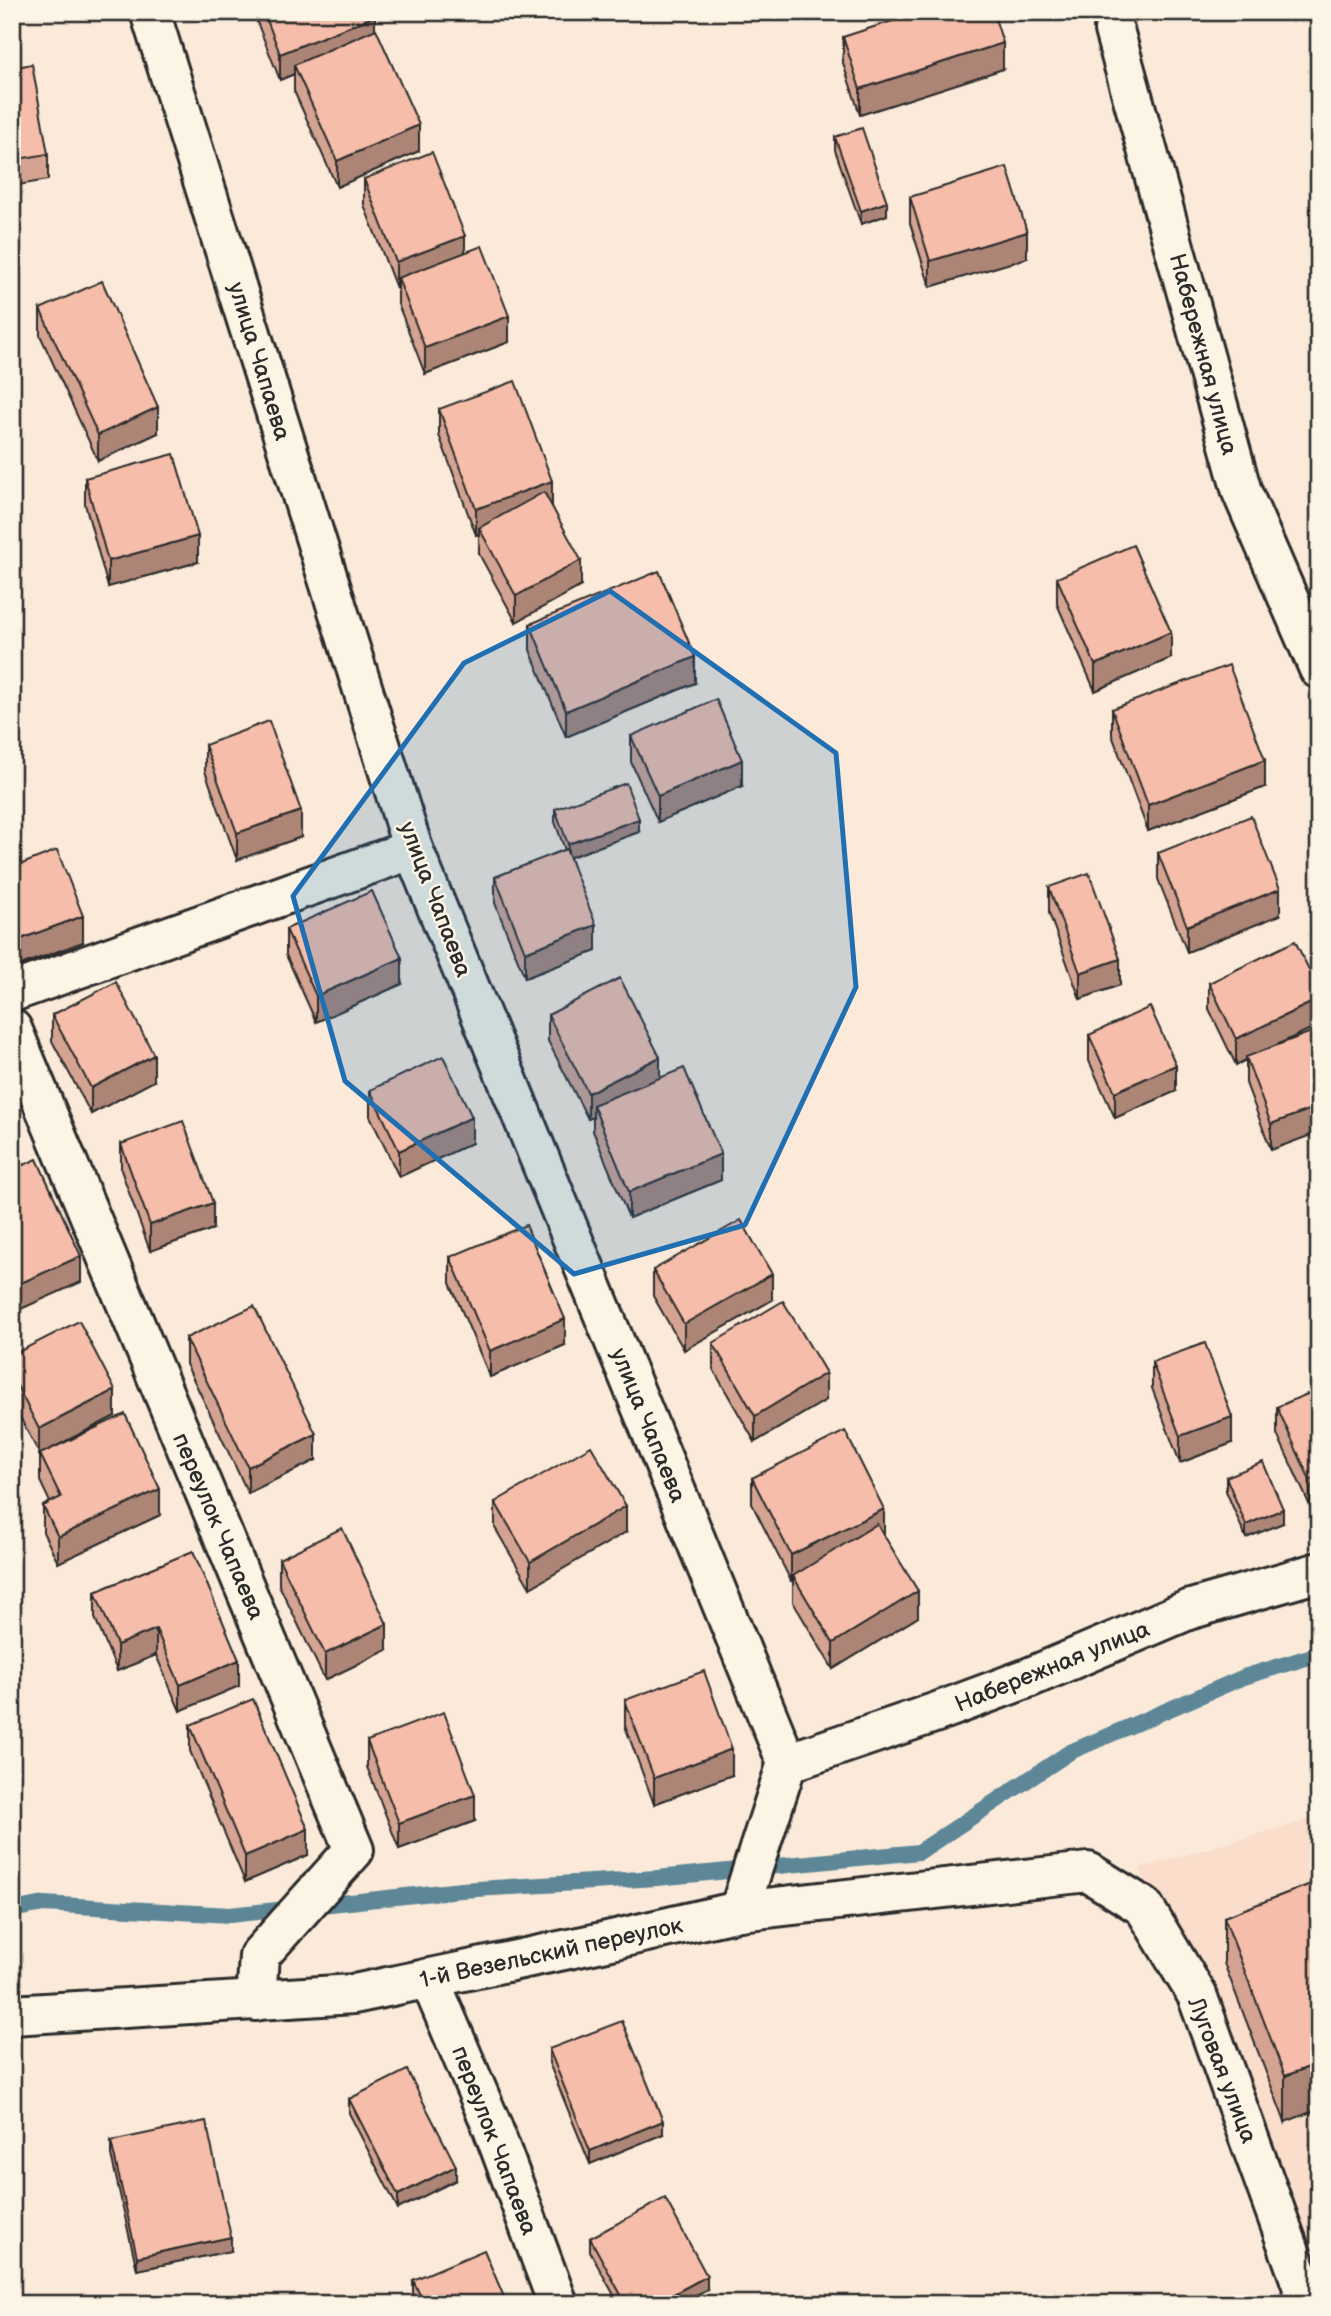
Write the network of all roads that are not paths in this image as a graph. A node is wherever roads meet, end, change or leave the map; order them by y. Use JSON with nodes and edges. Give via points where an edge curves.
{"nodes":[{"id":1,"x":150,"y":12,"type":"edge"},
{"id":2,"x":1114,"y":30,"type":"dead end"},
{"id":3,"x":1319,"y":669,"type":"edge"},
{"id":4,"x":413,"y":849,"type":"junction"},
{"id":5,"x":12,"y":992,"type":"edge"},
{"id":6,"x":12,"y":1029,"type":"edge"},
{"id":7,"x":1319,"y":1572,"type":"edge"},
{"id":8,"x":787,"y":1763,"type":"junction"},
{"id":9,"x":1088,"y":1872,"type":"joint"},
{"id":10,"x":739,"y":1911,"type":"junction"},
{"id":11,"x":429,"y":1978,"type":"junction"},
{"id":12,"x":256,"y":2001,"type":"junction"},
{"id":13,"x":12,"y":2015,"type":"edge"},
{"id":14,"x":558,"y":2304,"type":"edge"},
{"id":15,"x":1309,"y":2304,"type":"edge"}],
"edges":[{"from":1,"to":4,"type":"street","name":"улица Чапаева"},
{"from":2,"to":3,"type":"street","name":"Набережная улица","via":[[1241,492]]},
{"from":4,"to":5,"type":"street"},
{"from":4,"to":8,"type":"street","name":"улица Чапаева"},
{"from":6,"to":12,"type":"street","name":"переулок Чапаева","via":[[354,1850],[259,1956]]},
{"from":7,"to":8,"type":"street","name":"Набережная улица","via":[[1188,1610],[1028,1678]]},
{"from":8,"to":10,"type":"street"},
{"from":9,"to":10,"type":"street","name":"1-й Везельский переулок"},
{"from":9,"to":15,"type":"street","name":"Луговая улица","via":[[1144,1907],[1197,1995]]},
{"from":10,"to":11,"type":"street","name":"1-й Везельский переулок"},
{"from":11,"to":12,"type":"street","name":"1-й Везельский переулок","via":[[354,1994]]},
{"from":11,"to":14,"type":"street","name":"переулок Чапаева","via":[[492,2126]]},
{"from":12,"to":13,"type":"street","name":"1-й Везельский переулок"}]}
